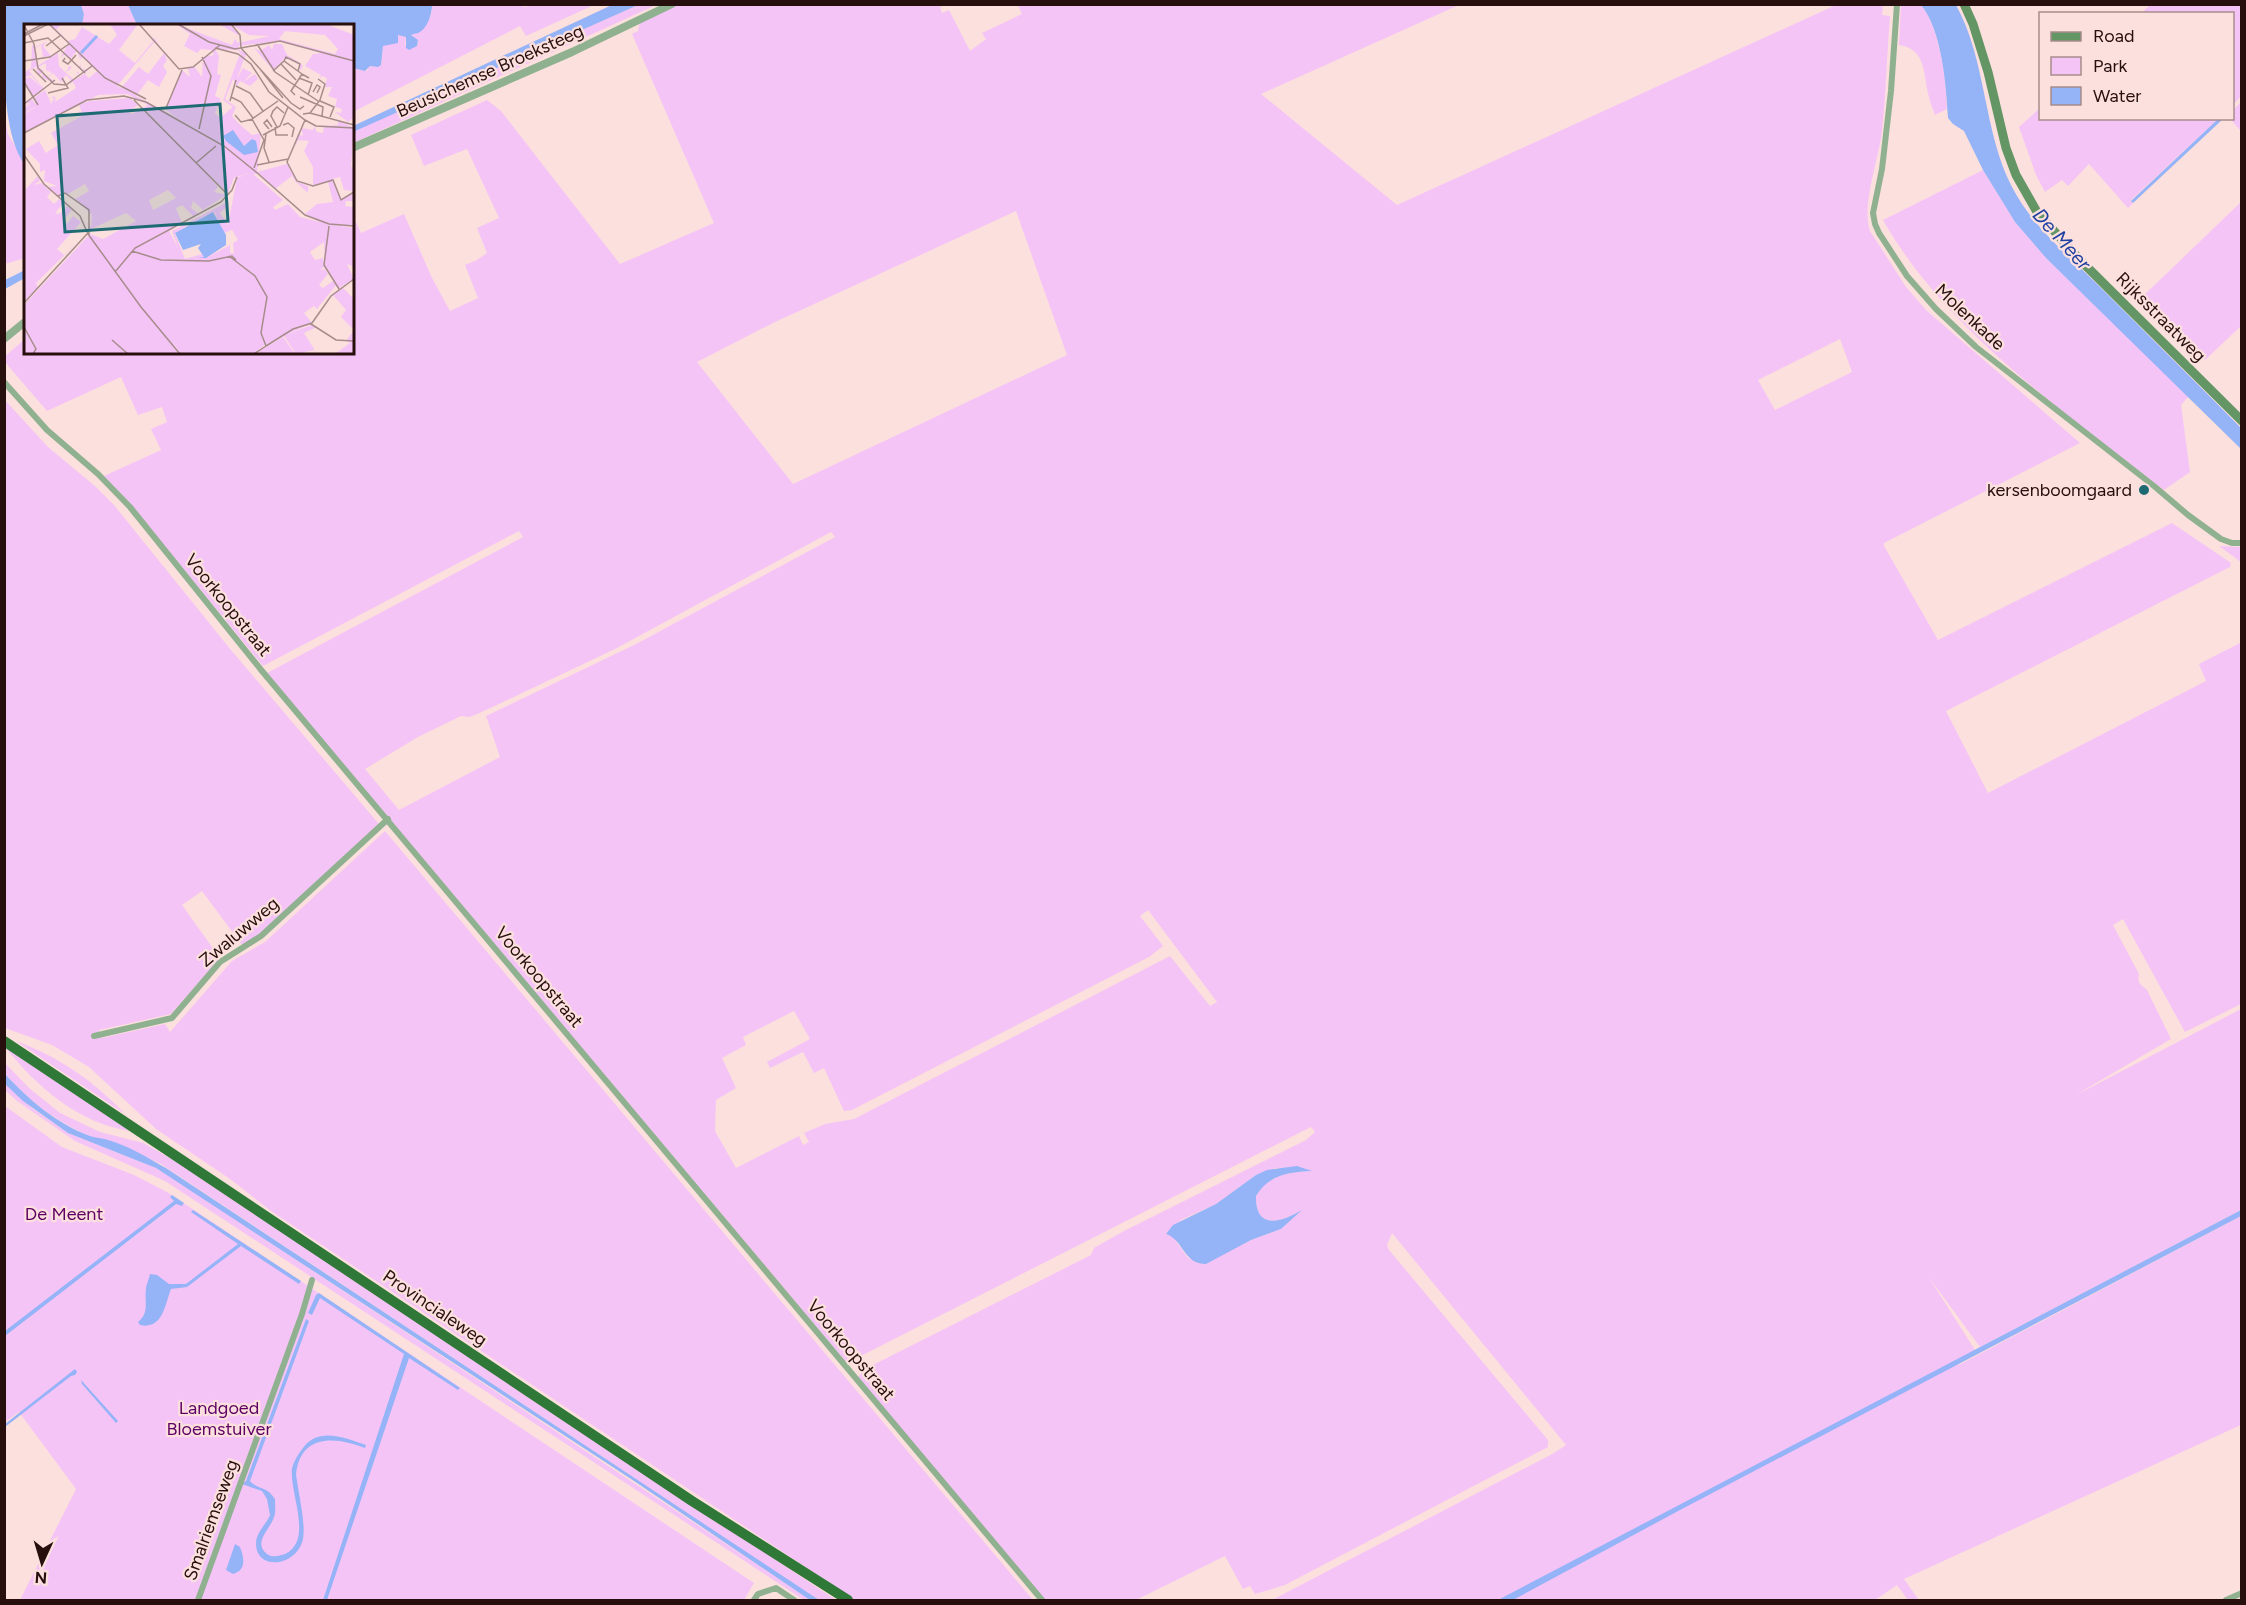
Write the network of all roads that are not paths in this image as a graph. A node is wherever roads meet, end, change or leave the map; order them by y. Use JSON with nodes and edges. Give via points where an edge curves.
{"nodes":[{"id":1,"x":672,"y":4,"type":"edge"},
{"id":2,"x":1897,"y":4,"type":"edge"},
{"id":3,"x":1964,"y":4,"type":"edge"},
{"id":4,"x":354,"y":147,"type":"edge"},
{"id":5,"x":24,"y":323,"type":"edge"},
{"id":6,"x":4,"y":339,"type":"edge"},
{"id":7,"x":4,"y":382,"type":"edge"},
{"id":8,"x":2241,"y":421,"type":"edge"},
{"id":9,"x":2241,"y":543,"type":"edge"},
{"id":10,"x":388,"y":819,"type":"junction"},
{"id":11,"x":94,"y":1036,"type":"dead end"},
{"id":12,"x":4,"y":1041,"type":"edge"},
{"id":13,"x":312,"y":1280,"type":"dead end"},
{"id":14,"x":2241,"y":1593,"type":"edge"},
{"id":15,"x":198,"y":1600,"type":"edge"},
{"id":16,"x":754,"y":1600,"type":"edge"},
{"id":17,"x":794,"y":1600,"type":"edge"},
{"id":18,"x":848,"y":1600,"type":"edge"},
{"id":19,"x":1042,"y":1600,"type":"edge"},
{"id":20,"x":2226,"y":1600,"type":"edge"}],
"edges":[{"from":1,"to":4,"type":"street","name":"Beusichemse Broeksteeg"},
{"from":2,"to":9,"type":"street","name":"Molenkade","via":[[1885,147],[1873,213],[1885,242],[1907,276],[1976,347],[2188,515],[2221,539]]},
{"from":3,"to":8,"type":"main road","name":"Rijksstraatweg","via":[[1988,72],[2006,148],[2037,212]]},
{"from":5,"to":6,"type":"street"},
{"from":7,"to":10,"type":"street","name":"Voorkoopstraat","via":[[47,430],[130,507]]},
{"from":10,"to":11,"type":"street","name":"Zwaluwweg","via":[[261,936],[220,962],[172,1018]]},
{"from":10,"to":19,"type":"street","name":"Voorkoopstraat"},
{"from":12,"to":18,"type":"highway","name":"Provincialeweg","via":[[692,1501]]},
{"from":13,"to":15,"type":"street","name":"Smalriemseweg"},
{"from":14,"to":20,"type":"street"},
{"from":16,"to":17,"type":"street","via":[[758,1594],[776,1588]]}]}
